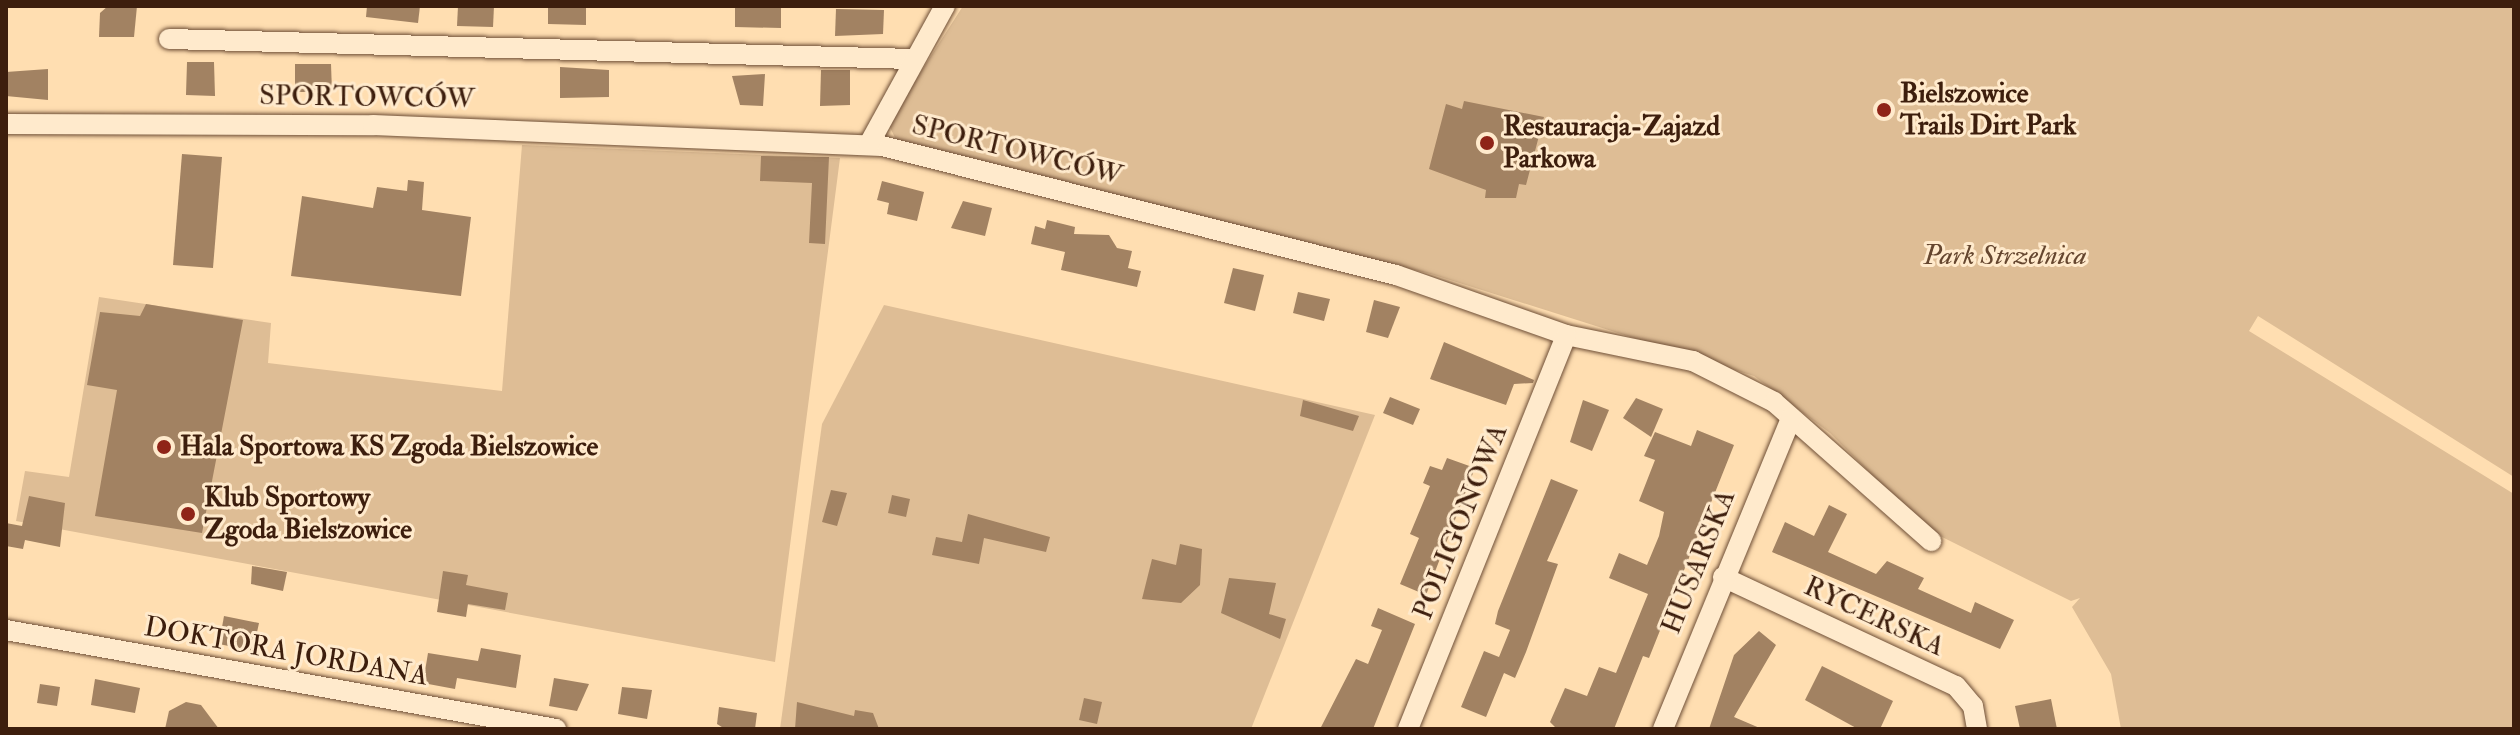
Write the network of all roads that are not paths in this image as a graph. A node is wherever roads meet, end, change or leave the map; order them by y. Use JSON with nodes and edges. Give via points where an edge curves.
{"nodes":[{"id":1,"x":945,"y":6,"type":"edge"},
{"id":2,"x":169,"y":39,"type":"dead end"},
{"id":3,"x":914,"y":59,"type":"junction"},
{"id":4,"x":6,"y":124,"type":"edge"},
{"id":5,"x":869,"y":144,"type":"junction"},
{"id":6,"x":1566,"y":335,"type":"junction"},
{"id":7,"x":1791,"y":418,"type":"junction"},
{"id":8,"x":1931,"y":541,"type":"dead end"},
{"id":9,"x":1723,"y":577,"type":"junction"},
{"id":10,"x":6,"y":630,"type":"edge"},
{"id":11,"x":556,"y":729,"type":"edge"},
{"id":12,"x":1408,"y":729,"type":"edge"},
{"id":13,"x":1663,"y":729,"type":"edge"},
{"id":14,"x":1977,"y":729,"type":"edge"}],
"edges":[{"from":1,"to":3,"type":"street"},
{"from":2,"to":3,"type":"street"},
{"from":3,"to":5,"type":"street"},
{"from":4,"to":5,"type":"street","name":"SPORTOWCÓW","via":[[373,125]]},
{"from":5,"to":6,"type":"street","name":"SPORTOWCÓW","via":[[1396,275]]},
{"from":6,"to":7,"type":"street","name":"SPORTOWCÓW","via":[[1693,361]]},
{"from":6,"to":12,"type":"street","name":"POLIGONOWA"},
{"from":7,"to":8,"type":"street","name":"SPORTOWCÓW"},
{"from":7,"to":9,"type":"street","name":"HUSARSKA"},
{"from":9,"to":13,"type":"street","name":"HUSARSKA"},
{"from":9,"to":14,"type":"street","name":"RYCERSKA","via":[[1956,686],[1973,706]]},
{"from":10,"to":11,"type":"street","name":"DOKTORA JORDANA"}]}
